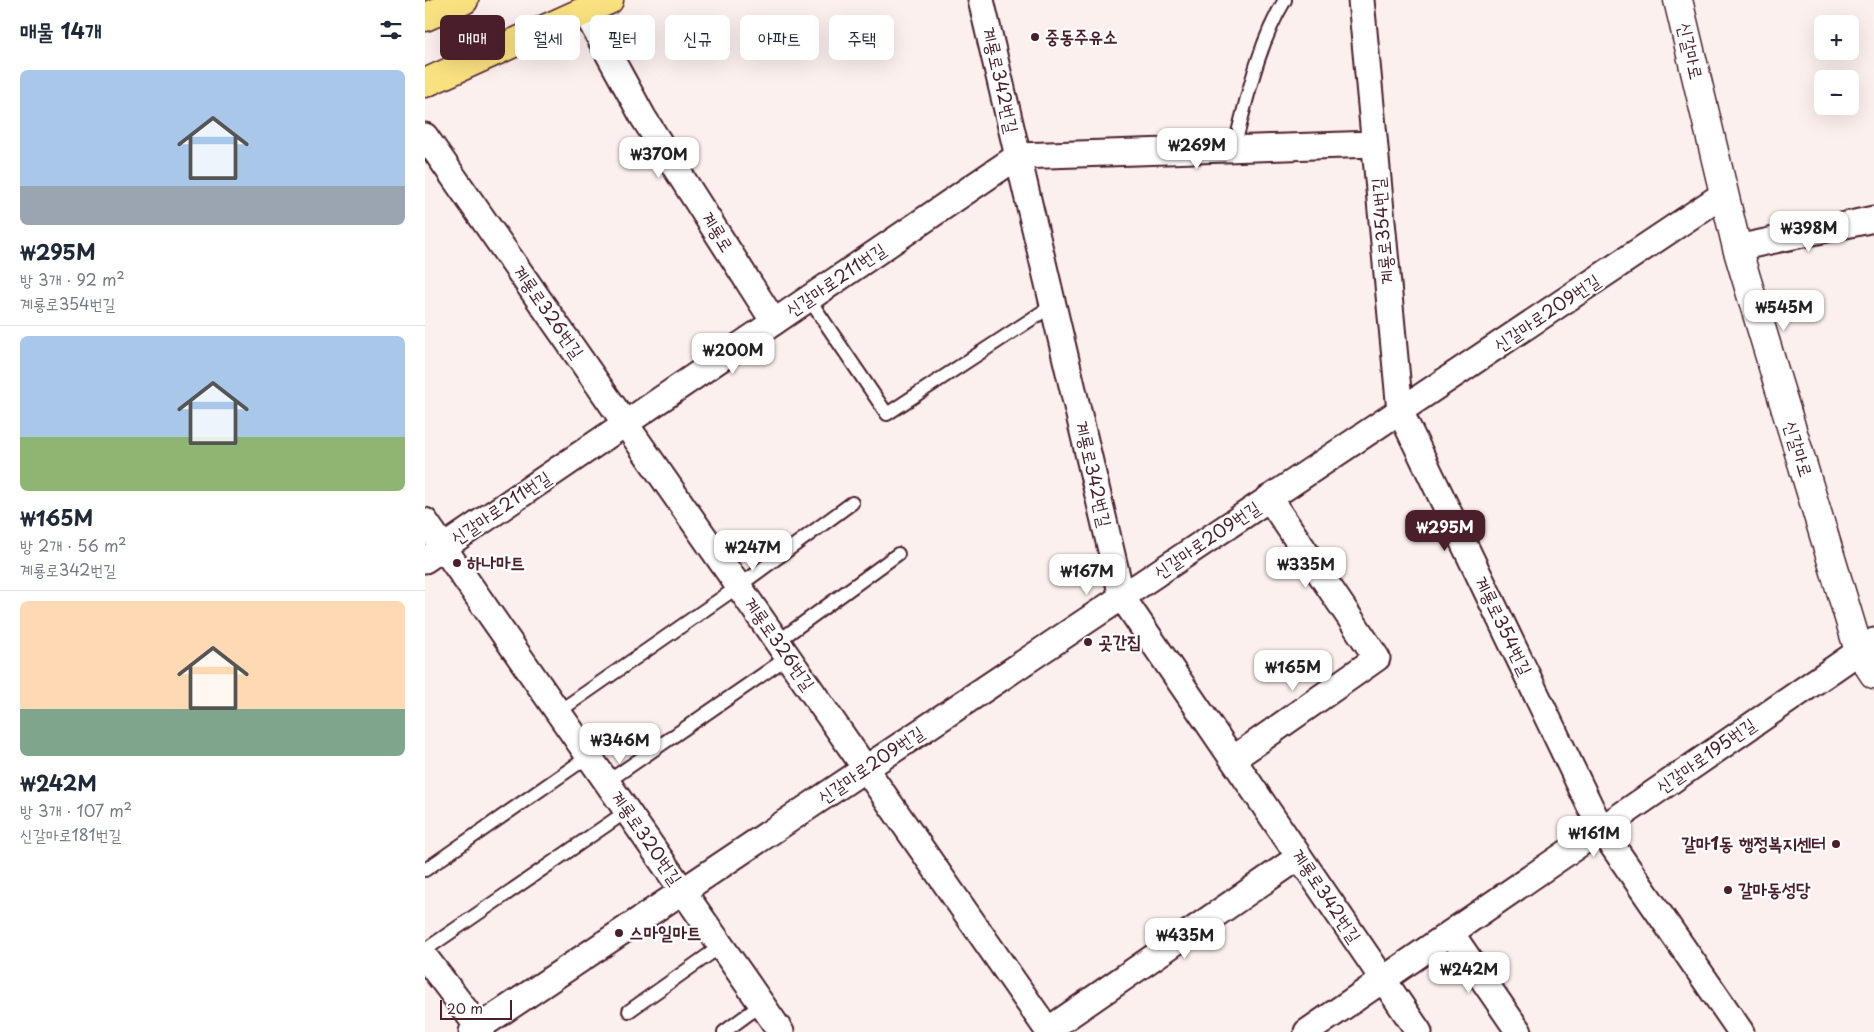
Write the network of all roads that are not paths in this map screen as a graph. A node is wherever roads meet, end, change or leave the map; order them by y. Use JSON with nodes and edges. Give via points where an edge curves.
{"nodes":[{"id":1,"x":464,"y":0,"type":"edge"},
{"id":2,"x":981,"y":0,"type":"edge"},
{"id":3,"x":1285,"y":0,"type":"edge"},
{"id":4,"x":1361,"y":0,"type":"edge"},
{"id":5,"x":1678,"y":0,"type":"edge"},
{"id":6,"x":597,"y":5,"type":"edge"},
{"id":7,"x":425,"y":17,"type":"edge"},
{"id":8,"x":425,"y":83,"type":"edge"},
{"id":9,"x":425,"y":136,"type":"edge"},
{"id":10,"x":1374,"y":144,"type":"junction"},
{"id":11,"x":1234,"y":148,"type":"junction"},
{"id":12,"x":1018,"y":156,"type":"junction"},
{"id":13,"x":1724,"y":194,"type":"junction"},
{"id":14,"x":1874,"y":220,"type":"edge"},
{"id":15,"x":1737,"y":248,"type":"junction"},
{"id":16,"x":809,"y":299,"type":"junction"},
{"id":17,"x":1053,"y":305,"type":"junction"},
{"id":18,"x":774,"y":322,"type":"junction"},
{"id":19,"x":1399,"y":411,"type":"junction"},
{"id":20,"x":625,"y":424,"type":"junction"},
{"id":21,"x":1269,"y":498,"type":"junction"},
{"id":22,"x":852,"y":503,"type":"dead end"},
{"id":23,"x":425,"y":521,"type":"edge"},
{"id":24,"x":434,"y":554,"type":"edge"},
{"id":25,"x":897,"y":554,"type":"dead end"},
{"id":26,"x":739,"y":586,"type":"junction"},
{"id":27,"x":1122,"y":597,"type":"junction"},
{"id":28,"x":1866,"y":646,"type":"edge"},
{"id":29,"x":782,"y":649,"type":"junction"},
{"id":30,"x":1874,"y":674,"type":"edge"},
{"id":31,"x":558,"y":712,"type":"junction"},
{"id":32,"x":589,"y":756,"type":"junction"},
{"id":33,"x":1233,"y":759,"type":"junction"},
{"id":34,"x":865,"y":768,"type":"junction"},
{"id":35,"x":607,"y":782,"type":"junction"},
{"id":36,"x":627,"y":811,"type":"junction"},
{"id":37,"x":1601,"y":829,"type":"junction"},
{"id":38,"x":1299,"y":857,"type":"junction"},
{"id":39,"x":425,"y":870,"type":"edge"},
{"id":40,"x":683,"y":891,"type":"junction"},
{"id":41,"x":1451,"y":933,"type":"junction"},
{"id":42,"x":721,"y":946,"type":"junction"},
{"id":43,"x":425,"y":950,"type":"edge"},
{"id":44,"x":425,"y":957,"type":"edge"},
{"id":45,"x":1383,"y":979,"type":"junction"},
{"id":46,"x":762,"y":1004,"type":"junction"},
{"id":47,"x":629,"y":1011,"type":"dead end"},
{"id":48,"x":478,"y":1030,"type":"edge"},
{"id":49,"x":1048,"y":1031,"type":"edge"},
{"id":50,"x":724,"y":1032,"type":"edge"},
{"id":51,"x":781,"y":1032,"type":"edge"},
{"id":52,"x":1307,"y":1032,"type":"edge"},
{"id":53,"x":1419,"y":1032,"type":"edge"},
{"id":54,"x":1519,"y":1032,"type":"edge"},
{"id":55,"x":1741,"y":1032,"type":"edge"}],
"edges":[{"from":1,"to":7,"type":"main road"},
{"from":2,"to":12,"type":"street","name":"계룡로342번길"},
{"from":3,"to":11,"type":"lane","via":[[1274,17]]},
{"from":4,"to":10,"type":"street","name":"계룡로354번길"},
{"from":5,"to":13,"type":"street","name":"신갈마로"},
{"from":6,"to":8,"type":"main road","name":"계룡로"},
{"from":6,"to":18,"type":"street","name":"계룡로","via":[[643,116]]},
{"from":9,"to":20,"type":"street","name":"계룡로326번길"},
{"from":10,"to":11,"type":"street"},
{"from":10,"to":19,"type":"street","name":"계룡로354번길"},
{"from":11,"to":12,"type":"street"},
{"from":12,"to":16,"type":"street","name":"신갈마로211번길"},
{"from":12,"to":17,"type":"street","name":"계룡로342번길"},
{"from":13,"to":15,"type":"street","name":"신갈마로"},
{"from":13,"to":19,"type":"street","name":"신갈마로209번길"},
{"from":14,"to":15,"type":"street"},
{"from":15,"to":28,"type":"street","name":"신갈마로"},
{"from":16,"to":17,"type":"lane","via":[[887,414]]},
{"from":16,"to":18,"type":"street","name":"신갈마로211번길"},
{"from":17,"to":27,"type":"street","name":"계룡로342번길"},
{"from":18,"to":20,"type":"street","name":"신갈마로211번길"},
{"from":19,"to":21,"type":"street","name":"신갈마로209번길"},
{"from":19,"to":37,"type":"street","name":"계룡로354번길"},
{"from":20,"to":24,"type":"street","name":"신갈마로211번길"},
{"from":20,"to":26,"type":"street","name":"계룡로326번길"},
{"from":21,"to":27,"type":"street","name":"신갈마로209번길"},
{"from":21,"to":33,"type":"street","name":"신갈마로209번길","via":[[1377,658]]},
{"from":22,"to":26,"type":"lane"},
{"from":23,"to":24,"type":"street","name":"계룡로320번길"},
{"from":24,"to":31,"type":"street","name":"계룡로320번길"},
{"from":25,"to":29,"type":"lane"},
{"from":26,"to":29,"type":"street","name":"계룡로326번길"},
{"from":26,"to":31,"type":"lane"},
{"from":27,"to":33,"type":"street","name":"계룡로342번길"},
{"from":27,"to":34,"type":"street","name":"신갈마로209번길"},
{"from":28,"to":30,"type":"street","name":"신갈마로"},
{"from":28,"to":37,"type":"street","name":"신갈마로195번길"},
{"from":29,"to":34,"type":"street","name":"계룡로326번길"},
{"from":29,"to":35,"type":"lane"},
{"from":31,"to":32,"type":"street","name":"계룡로320번길"},
{"from":32,"to":35,"type":"street","name":"계룡로320번길"},
{"from":32,"to":39,"type":"lane"},
{"from":33,"to":38,"type":"street","name":"계룡로342번길"},
{"from":34,"to":40,"type":"street","name":"신갈마로209번길"},
{"from":34,"to":49,"type":"street","name":"계룡로326번길"},
{"from":35,"to":36,"type":"street","name":"계룡로320번길"},
{"from":36,"to":40,"type":"street","name":"계룡로320번길"},
{"from":36,"to":43,"type":"lane"},
{"from":37,"to":41,"type":"street","name":"신갈마로195번길"},
{"from":37,"to":55,"type":"street","name":"계룡로354번길"},
{"from":38,"to":45,"type":"street","name":"계룡로342번길"},
{"from":38,"to":49,"type":"street","name":"계룡로326번길"},
{"from":40,"to":42,"type":"street","name":"계룡로320번길"},
{"from":40,"to":48,"type":"street","name":"신갈마로209번길"},
{"from":41,"to":45,"type":"street","name":"신갈마로195번길"},
{"from":41,"to":54,"type":"street"},
{"from":42,"to":46,"type":"street","name":"계룡로320번길"},
{"from":42,"to":47,"type":"lane"},
{"from":44,"to":48,"type":"street"},
{"from":45,"to":52,"type":"street","name":"신갈마로195번길"},
{"from":45,"to":53,"type":"street","name":"계룡로342번길"},
{"from":46,"to":50,"type":"lane"},
{"from":46,"to":51,"type":"street","name":"계룡로320번길"}]}
